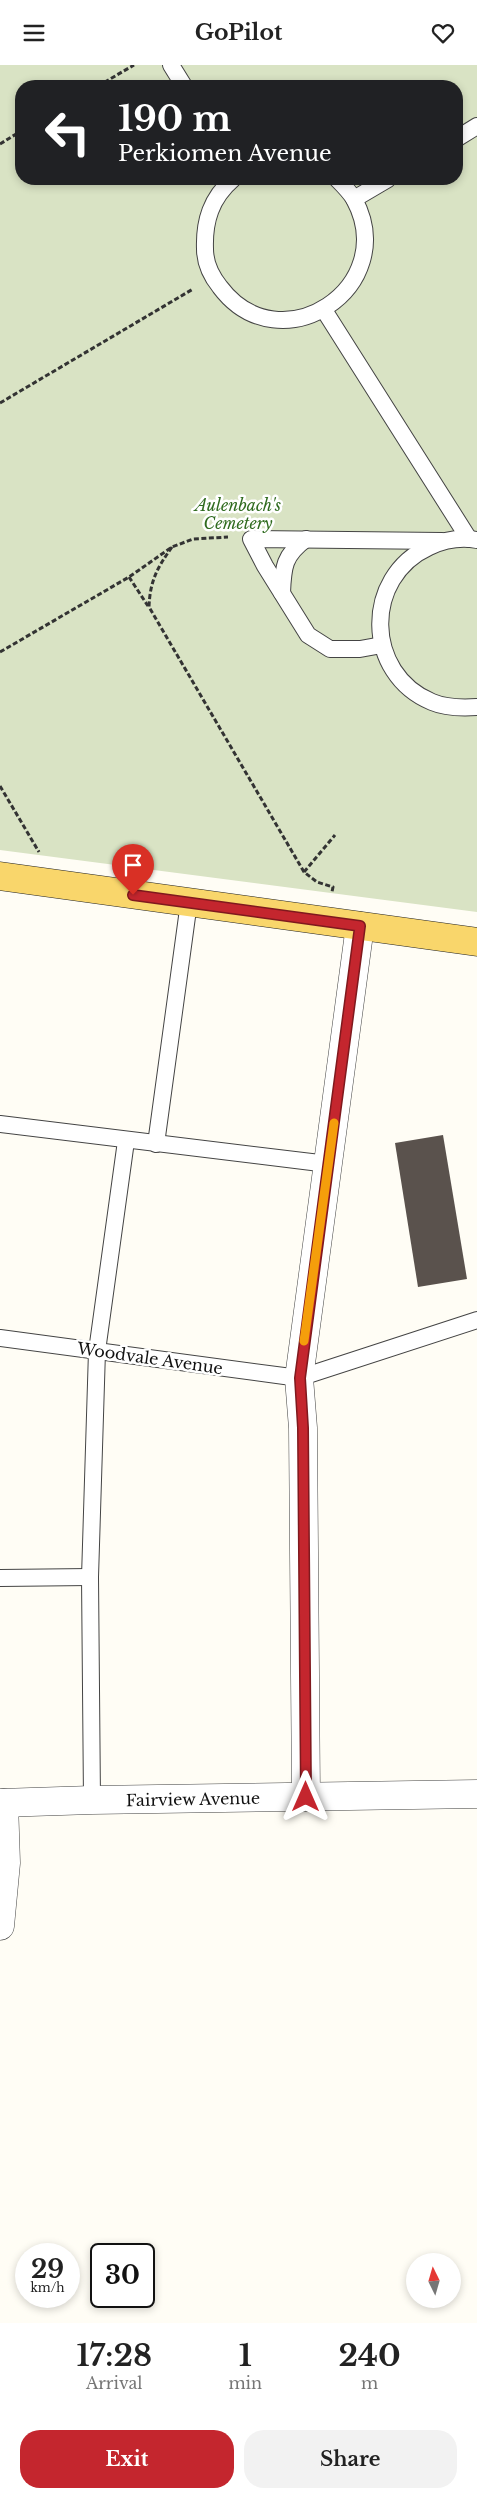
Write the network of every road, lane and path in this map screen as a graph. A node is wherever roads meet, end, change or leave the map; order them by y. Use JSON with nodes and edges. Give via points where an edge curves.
{"nodes":[{"id":1,"x":134,"y":65,"type":"edge"},
{"id":2,"x":171,"y":65,"type":"edge"},
{"id":3,"x":108,"y":80,"type":"edge"},
{"id":4,"x":180,"y":80,"type":"edge"},
{"id":5,"x":477,"y":126,"type":"edge"},
{"id":6,"x":15,"y":135,"type":"edge"},
{"id":7,"x":463,"y":135,"type":"edge"},
{"id":8,"x":0,"y":144,"type":"edge"},
{"id":9,"x":226,"y":185,"type":"edge"},
{"id":10,"x":342,"y":185,"type":"edge"},
{"id":11,"x":378,"y":185,"type":"edge"},
{"id":12,"x":354,"y":199,"type":"junction"},
{"id":13,"x":213,"y":277,"type":"junction"},
{"id":14,"x":324,"y":310,"type":"junction"},
{"id":15,"x":0,"y":403,"type":"edge"},
{"id":16,"x":250,"y":539,"type":"junction"},
{"id":17,"x":306,"y":539,"type":"junction"},
{"id":18,"x":473,"y":540,"type":"edge"},
{"id":19,"x":442,"y":541,"type":"junction"},
{"id":20,"x":172,"y":547,"type":"junction"},
{"id":21,"x":129,"y":577,"type":"junction"},
{"id":22,"x":282,"y":593,"type":"junction"},
{"id":23,"x":149,"y":607,"type":"junction"},
{"id":24,"x":382,"y":645,"type":"junction"},
{"id":25,"x":0,"y":652,"type":"edge"},
{"id":26,"x":477,"y":707,"type":"edge"},
{"id":27,"x":0,"y":785,"type":"edge"},
{"id":28,"x":335,"y":835,"type":"dead end"},
{"id":29,"x":304,"y":872,"type":"junction"},
{"id":30,"x":0,"y":876,"type":"edge"},
{"id":31,"x":40,"y":881,"type":"junction"},
{"id":32,"x":189,"y":903,"type":"junction"},
{"id":33,"x":329,"y":922,"type":"junction"},
{"id":34,"x":360,"y":926,"type":"junction"},
{"id":35,"x":477,"y":942,"type":"edge"},
{"id":36,"x":0,"y":1124,"type":"edge"},
{"id":37,"x":126,"y":1141,"type":"junction"},
{"id":38,"x":156,"y":1144,"type":"junction"},
{"id":39,"x":328,"y":1164,"type":"junction"},
{"id":40,"x":477,"y":1320,"type":"edge"},
{"id":41,"x":0,"y":1338,"type":"edge"},
{"id":42,"x":97,"y":1351,"type":"junction"},
{"id":43,"x":300,"y":1378,"type":"junction"},
{"id":44,"x":90,"y":1577,"type":"junction"},
{"id":45,"x":0,"y":1578,"type":"edge"},
{"id":46,"x":477,"y":1794,"type":"edge"},
{"id":47,"x":306,"y":1797,"type":"junction"},
{"id":48,"x":92,"y":1800,"type":"junction"},
{"id":49,"x":2,"y":1803,"type":"edge"},
{"id":50,"x":0,"y":1926,"type":"edge"}],
"edges":[{"from":1,"to":3,"type":"path"},
{"from":2,"to":4,"type":"lane"},
{"from":5,"to":7,"type":"lane"},
{"from":6,"to":8,"type":"path"},
{"from":9,"to":13,"type":"lane","via":[[210,209],[204,232],[205,255]]},
{"from":10,"to":12,"type":"lane"},
{"from":11,"to":12,"type":"lane"},
{"from":12,"to":14,"type":"lane","via":[[363,223],[364,248],[358,272],[344,294]]},
{"from":13,"to":14,"type":"lane","via":[[228,298],[250,312],[274,320],[300,319]]},
{"from":13,"to":15,"type":"path"},
{"from":14,"to":18,"type":"lane"},
{"from":16,"to":17,"type":"lane"},
{"from":16,"to":20,"type":"path","via":[[218,536],[193,539]]},
{"from":16,"to":22,"type":"lane"},
{"from":17,"to":19,"type":"lane"},
{"from":17,"to":22,"type":"lane","via":[[292,549],[283,574]]},
{"from":18,"to":19,"type":"lane"},
{"from":19,"to":24,"type":"lane","via":[[417,552],[398,570],[385,593],[379,619]]},
{"from":20,"to":21,"type":"path"},
{"from":20,"to":23,"type":"path","via":[[150,587]]},
{"from":21,"to":23,"type":"path"},
{"from":21,"to":25,"type":"path"},
{"from":22,"to":24,"type":"lane","via":[[308,635],[330,649]]},
{"from":23,"to":29,"type":"path"},
{"from":24,"to":26,"type":"lane","via":[[392,669],[409,688],[432,702],[457,708]]},
{"from":27,"to":31,"type":"path","via":[[37,848],[41,858]]},
{"from":28,"to":29,"type":"path"},
{"from":29,"to":33,"type":"path","via":[[317,882],[333,887]]},
{"from":30,"to":31,"type":"main road"},
{"from":31,"to":32,"type":"main road"},
{"from":32,"to":33,"type":"main road"},
{"from":32,"to":38,"type":"lane"},
{"from":33,"to":34,"type":"main road"},
{"from":34,"to":35,"type":"main road"},
{"from":34,"to":39,"type":"street"},
{"from":36,"to":37,"type":"lane"},
{"from":37,"to":38,"type":"lane"},
{"from":37,"to":42,"type":"lane"},
{"from":38,"to":39,"type":"lane"},
{"from":39,"to":43,"type":"street"},
{"from":40,"to":43,"type":"lane"},
{"from":41,"to":42,"type":"lane","name":"Woodvale Avenue"},
{"from":42,"to":43,"type":"lane","name":"Woodvale Avenue"},
{"from":42,"to":44,"type":"lane"},
{"from":43,"to":47,"type":"street"},
{"from":44,"to":45,"type":"lane"},
{"from":44,"to":48,"type":"lane"},
{"from":46,"to":47,"type":"street","name":"Fairview Avenue"},
{"from":47,"to":48,"type":"street","name":"Fairview Avenue"},
{"from":48,"to":49,"type":"street","name":"Fairview Avenue"},
{"from":49,"to":50,"type":"street","via":[[6,1863]]}]}
